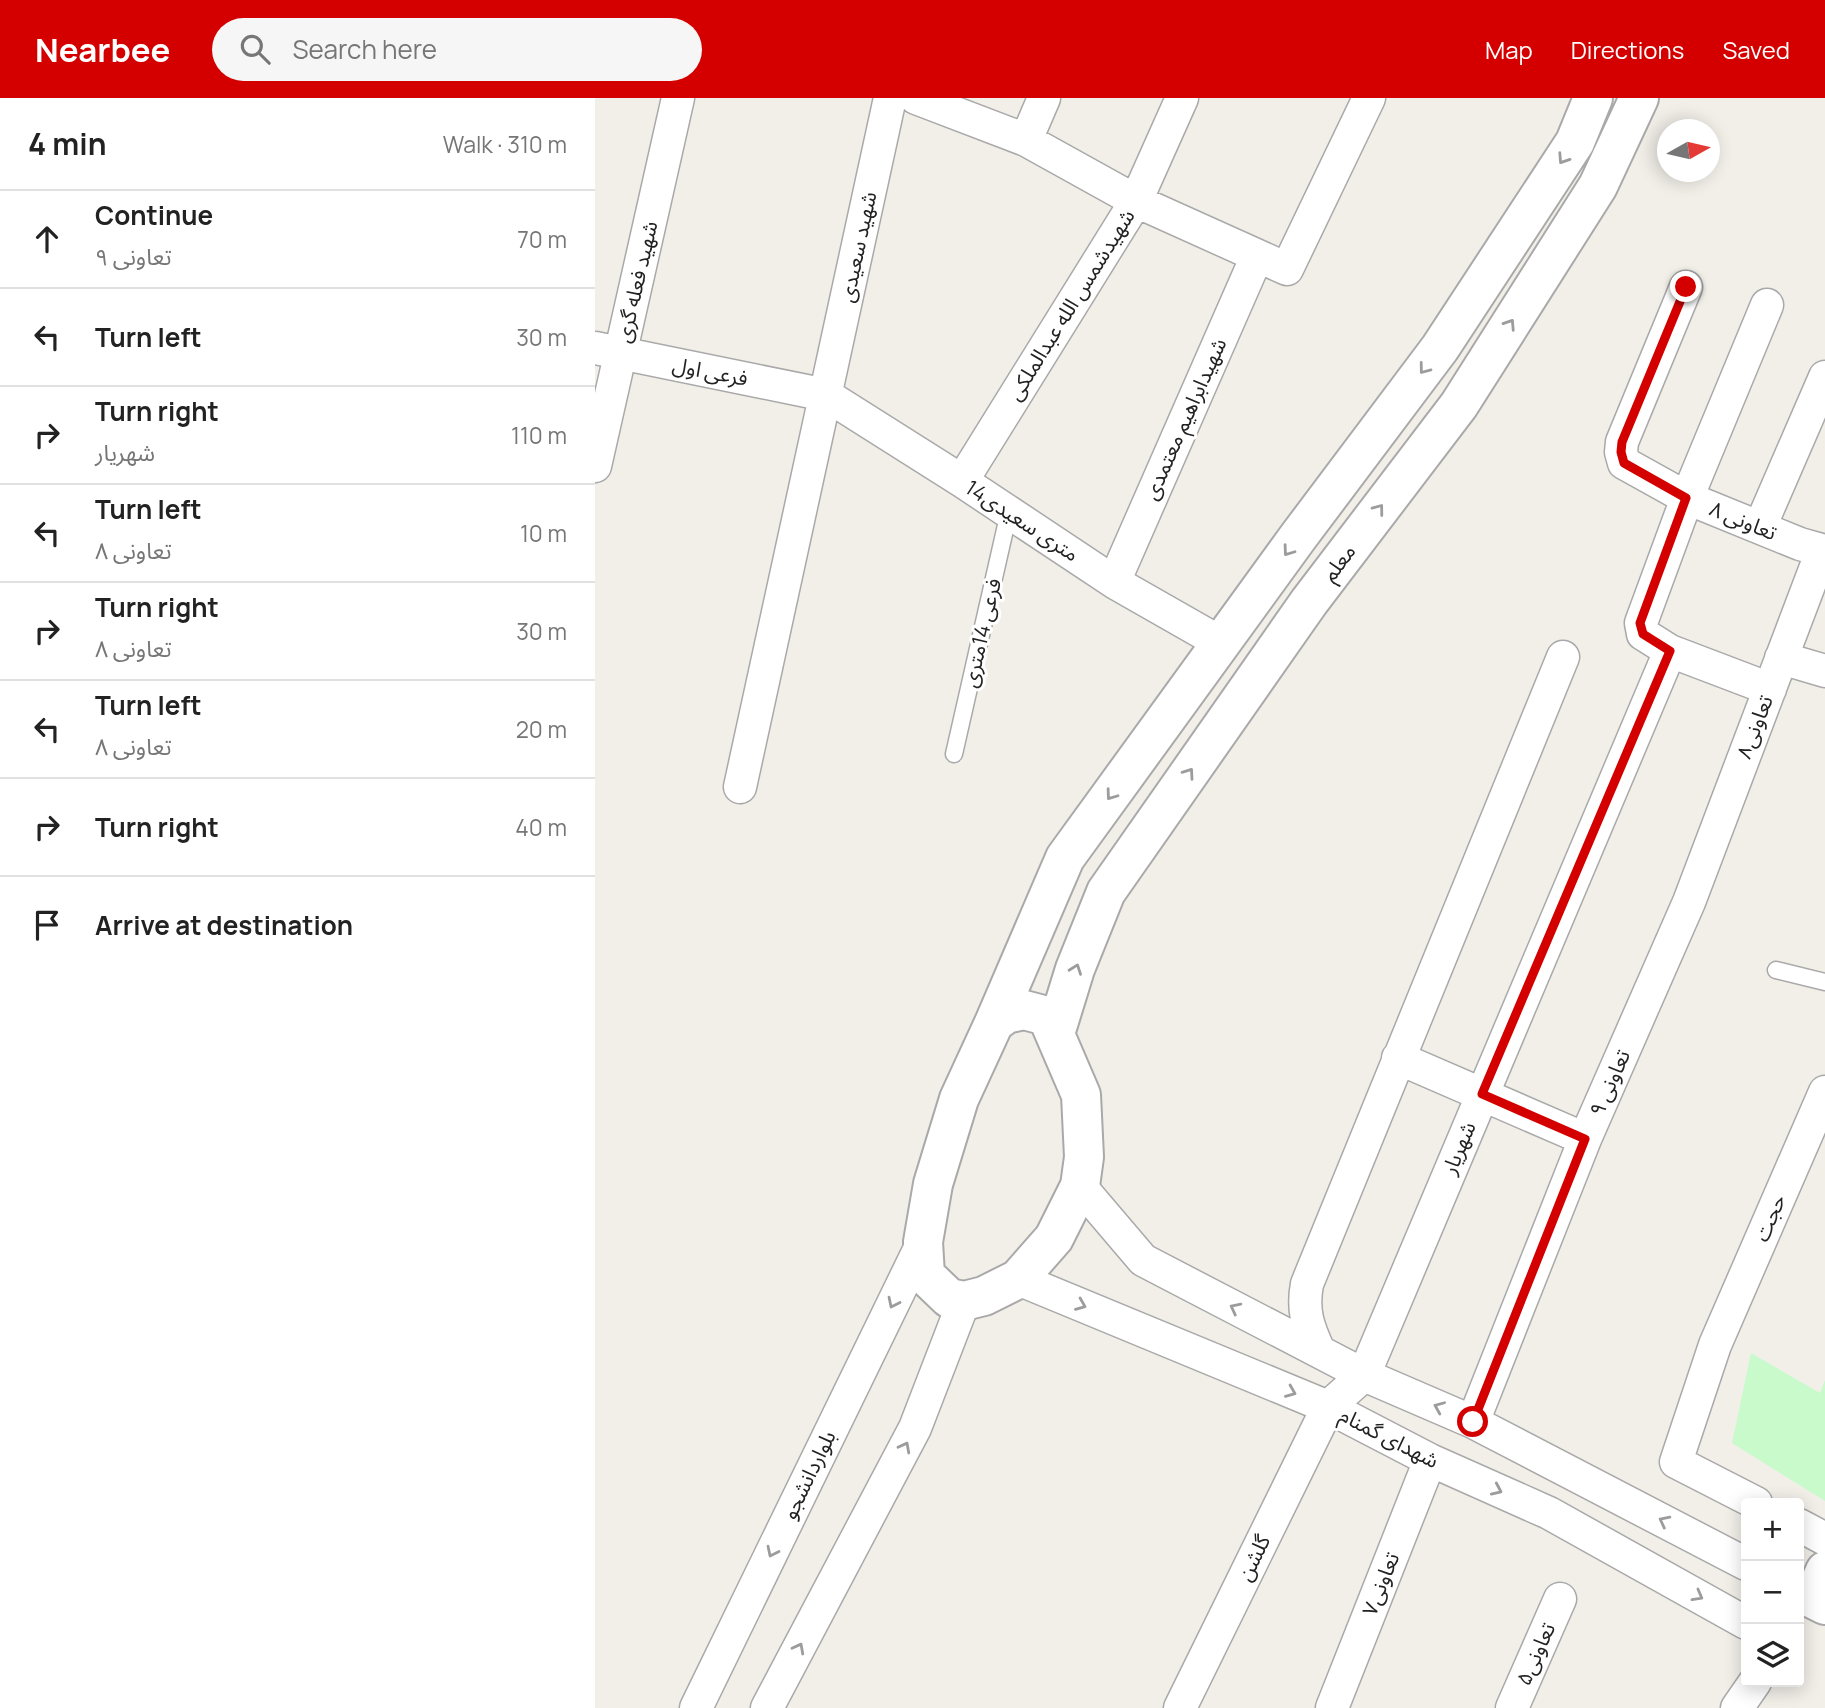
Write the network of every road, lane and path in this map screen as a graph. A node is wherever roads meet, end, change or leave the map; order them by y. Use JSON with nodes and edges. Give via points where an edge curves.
{"nodes":[{"id":1,"x":678,"y":98,"type":"edge"},
{"id":2,"x":890,"y":98,"type":"edge"},
{"id":3,"x":916,"y":98,"type":"edge"},
{"id":4,"x":1044,"y":98,"type":"edge"},
{"id":5,"x":1182,"y":98,"type":"edge"},
{"id":6,"x":1369,"y":98,"type":"edge"},
{"id":7,"x":1593,"y":98,"type":"edge"},
{"id":8,"x":1639,"y":98,"type":"edge"},
{"id":9,"x":1026,"y":140,"type":"junction"},
{"id":10,"x":1136,"y":201,"type":"junction"},
{"id":11,"x":1257,"y":256,"type":"junction"},
{"id":12,"x":1686,"y":287,"type":"dead end"},
{"id":13,"x":1767,"y":305,"type":"dead end"},
{"id":14,"x":608,"y":351,"type":"edge"},
{"id":15,"x":1825,"y":377,"type":"edge"},
{"id":16,"x":826,"y":395,"type":"junction"},
{"id":17,"x":595,"y":466,"type":"edge"},
{"id":18,"x":961,"y":481,"type":"junction"},
{"id":19,"x":1686,"y":498,"type":"junction"},
{"id":20,"x":1009,"y":512,"type":"junction"},
{"id":21,"x":1760,"y":527,"type":"junction"},
{"id":22,"x":1816,"y":549,"type":"edge"},
{"id":23,"x":1114,"y":582,"type":"junction"},
{"id":24,"x":1221,"y":643,"type":"junction"},
{"id":25,"x":1670,"y":651,"type":"junction"},
{"id":26,"x":1563,"y":657,"type":"dead end"},
{"id":27,"x":1781,"y":658,"type":"junction"},
{"id":28,"x":1825,"y":671,"type":"edge"},
{"id":29,"x":1770,"y":689,"type":"junction"},
{"id":30,"x":954,"y":754,"type":"dead end"},
{"id":31,"x":740,"y":787,"type":"dead end"},
{"id":32,"x":1689,"y":902,"type":"joint"},
{"id":33,"x":1776,"y":970,"type":"dead end"},
{"id":34,"x":1825,"y":982,"type":"edge"},
{"id":35,"x":995,"y":1023,"type":"junction"},
{"id":36,"x":1055,"y":1034,"type":"junction"},
{"id":37,"x":1398,"y":1058,"type":"junction"},
{"id":38,"x":1825,"y":1091,"type":"edge"},
{"id":39,"x":1482,"y":1094,"type":"junction"},
{"id":40,"x":1585,"y":1139,"type":"junction"},
{"id":41,"x":1080,"y":1186,"type":"junction"},
{"id":42,"x":923,"y":1242,"type":"junction"},
{"id":43,"x":1018,"y":1279,"type":"junction"},
{"id":44,"x":964,"y":1301,"type":"junction"},
{"id":45,"x":1319,"y":1351,"type":"junction"},
{"id":46,"x":1364,"y":1375,"type":"junction"},
{"id":47,"x":1328,"y":1407,"type":"junction"},
{"id":48,"x":1473,"y":1422,"type":"junction"},
{"id":49,"x":1430,"y":1460,"type":"junction"},
{"id":50,"x":1746,"y":1498,"type":"edge"},
{"id":51,"x":1804,"y":1528,"type":"edge"},
{"id":52,"x":1825,"y":1539,"type":"edge"},
{"id":53,"x":1741,"y":1561,"type":"edge"},
{"id":54,"x":1560,"y":1599,"type":"dead end"},
{"id":55,"x":1741,"y":1620,"type":"edge"},
{"id":56,"x":1752,"y":1687,"type":"edge"},
{"id":57,"x":696,"y":1708,"type":"edge"},
{"id":58,"x":767,"y":1708,"type":"edge"},
{"id":59,"x":1180,"y":1708,"type":"edge"},
{"id":60,"x":1332,"y":1708,"type":"edge"},
{"id":61,"x":1512,"y":1708,"type":"edge"},
{"id":62,"x":1737,"y":1708,"type":"edge"}],
"edges":[{"from":1,"to":14,"type":"street","name":"شهید فعله گری"},
{"from":2,"to":16,"type":"street","name":"شهید سعیدی"},
{"from":3,"to":9,"type":"street","name":"شهیدشمس الله عبدالملکی"},
{"from":4,"to":9,"type":"street"},
{"from":5,"to":10,"type":"street"},
{"from":6,"to":11,"type":"street","via":[[1287,269]]},
{"from":7,"to":24,"type":"street","one_way":true,"via":[[1575,142],[1440,348]]},
{"from":36,"to":8,"type":"street","name":"معلم","one_way":true,"via":[[1106,892],[1310,602],[1459,404],[1598,186]]},
{"from":9,"to":10,"type":"street","name":"شهیدشمس الله عبدالملکی"},
{"from":10,"to":11,"type":"street"},
{"from":10,"to":18,"type":"street","name":"شهیدشمس الله عبدالملکی"},
{"from":11,"to":23,"type":"street","name":"شهیدابراهیم معتمدی"},
{"from":12,"to":19,"type":"street","name":"تعاونی ۸","via":[[1621,452],[1624,463]]},
{"from":13,"to":19,"type":"street"},
{"from":14,"to":16,"type":"street","name":"فرعی اول"},
{"from":14,"to":17,"type":"street","name":"شهید فعله گری"},
{"from":15,"to":21,"type":"street"},
{"from":16,"to":18,"type":"street","name":"14متری سعیدی"},
{"from":16,"to":31,"type":"street","name":"شهید سعیدی"},
{"from":18,"to":20,"type":"street","name":"14متری سعیدی"},
{"from":19,"to":21,"type":"street","name":"تعاونی ۸"},
{"from":19,"to":25,"type":"street","name":"تعاونی ۸","via":[[1640,623],[1643,634]]},
{"from":20,"to":23,"type":"street","name":"14متری سعیدی"},
{"from":20,"to":30,"type":"lane","name":"فرعی 14متری"},
{"from":21,"to":22,"type":"street","name":"تعاونی ۸"},
{"from":22,"to":27,"type":"street","name":"تعاونی۸"},
{"from":23,"to":24,"type":"street","name":"14متری سعیدی"},
{"from":24,"to":35,"type":"street","one_way":true,"via":[[1065,858]]},
{"from":25,"to":29,"type":"street","name":"تعاونی ۸"},
{"from":25,"to":39,"type":"street","name":"شهریار"},
{"from":26,"to":37,"type":"street"},
{"from":27,"to":28,"type":"street"},
{"from":27,"to":29,"type":"street","name":"تعاونی۸"},
{"from":29,"to":32,"type":"street","name":"تعاونی۸"},
{"from":32,"to":40,"type":"street","name":"تعاونی ۹"},
{"from":33,"to":34,"type":"lane"},
{"from":35,"to":36,"type":"street","via":[[1006,1014],[1024,1010],[1047,1016]]},
{"from":35,"to":42,"type":"street","via":[[959,1099],[933,1184]]},
{"from":36,"to":41,"type":"street","via":[[1081,1095],[1084,1157]]},
{"from":37,"to":39,"type":"street"},
{"from":37,"to":45,"type":"street","via":[[1307,1284],[1307,1324]]},
{"from":38,"to":50,"type":"street","name":"حجت","via":[[1715,1345],[1676,1462]]},
{"from":39,"to":40,"type":"street"},
{"from":39,"to":46,"type":"street","name":"شهریار"},
{"from":40,"to":48,"type":"street","name":"تعاونی ۹"},
{"from":41,"to":43,"type":"street","via":[[1054,1238]]},
{"from":45,"to":41,"type":"street","one_way":true,"via":[[1143,1260]]},
{"from":42,"to":44,"type":"street","via":[[926,1275],[949,1298]]},
{"from":42,"to":57,"type":"street","name":"بلواردانشجو","one_way":true},
{"from":43,"to":44,"type":"street"},
{"from":43,"to":47,"type":"street","name":"شهدای گمنام","one_way":true},
{"from":58,"to":44,"type":"street","one_way":true,"via":[[915,1428]]},
{"from":45,"to":46,"type":"street"},
{"from":46,"to":47,"type":"street"},
{"from":48,"to":46,"type":"street","one_way":true},
{"from":47,"to":49,"type":"street","name":"شهدای گمنام"},
{"from":47,"to":59,"type":"street","name":"گلشن"},
{"from":53,"to":48,"type":"street","one_way":true},
{"from":49,"to":55,"type":"street","name":"شهدای گمنام","one_way":true,"via":[[1549,1513]]},
{"from":49,"to":60,"type":"street","name":"تعاونی۷"},
{"from":51,"to":52,"type":"street"},
{"from":54,"to":61,"type":"street","name":"تعاونی۵"},
{"from":56,"to":62,"type":"street"}]}
